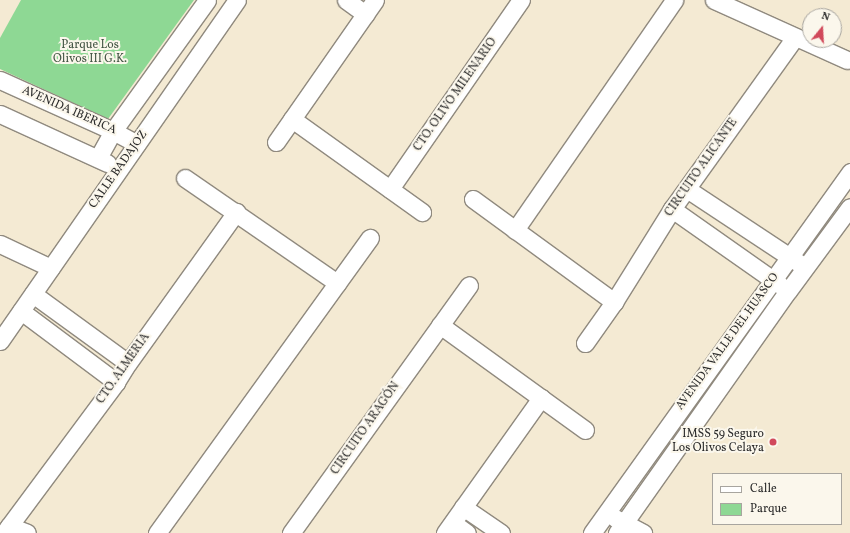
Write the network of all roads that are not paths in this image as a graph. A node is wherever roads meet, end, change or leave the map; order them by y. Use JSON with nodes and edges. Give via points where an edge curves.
{"nodes":[{"id":1,"x":207,"y":0,"type":"edge"},
{"id":2,"x":237,"y":0,"type":"edge"},
{"id":3,"x":346,"y":0,"type":"edge"},
{"id":4,"x":375,"y":0,"type":"edge"},
{"id":5,"x":521,"y":0,"type":"edge"},
{"id":6,"x":674,"y":0,"type":"edge"},
{"id":7,"x":714,"y":0,"type":"edge"},
{"id":8,"x":364,"y":14,"type":"junction"},
{"id":9,"x":795,"y":37,"type":"junction"},
{"id":10,"x":847,"y":60,"type":"dead end"},
{"id":11,"x":0,"y":80,"type":"edge"},
{"id":12,"x":0,"y":114,"type":"edge"},
{"id":13,"x":292,"y":119,"type":"junction"},
{"id":14,"x":113,"y":131,"type":"junction"},
{"id":15,"x":276,"y":142,"type":"dead end"},
{"id":16,"x":137,"y":144,"type":"junction"},
{"id":17,"x":98,"y":158,"type":"junction"},
{"id":18,"x":120,"y":168,"type":"junction"},
{"id":19,"x":850,"y":172,"type":"edge"},
{"id":20,"x":186,"y":178,"type":"dead end"},
{"id":21,"x":390,"y":189,"type":"junction"},
{"id":22,"x":687,"y":189,"type":"junction"},
{"id":23,"x":473,"y":199,"type":"dead end"},
{"id":24,"x":850,"y":206,"type":"edge"},
{"id":25,"x":672,"y":209,"type":"junction"},
{"id":26,"x":236,"y":212,"type":"junction"},
{"id":27,"x":422,"y":212,"type":"dead end"},
{"id":28,"x":515,"y":230,"type":"junction"},
{"id":29,"x":370,"y":238,"type":"dead end"},
{"id":30,"x":0,"y":244,"type":"edge"},
{"id":31,"x":790,"y":257,"type":"junction"},
{"id":32,"x":806,"y":267,"type":"junction"},
{"id":33,"x":51,"y":268,"type":"junction"},
{"id":34,"x":772,"y":280,"type":"junction"},
{"id":35,"x":337,"y":283,"type":"junction"},
{"id":36,"x":469,"y":285,"type":"dead end"},
{"id":37,"x":788,"y":291,"type":"junction"},
{"id":38,"x":33,"y":294,"type":"junction"},
{"id":39,"x":614,"y":302,"type":"junction"},
{"id":40,"x":21,"y":311,"type":"junction"},
{"id":41,"x":440,"y":324,"type":"junction"},
{"id":42,"x":0,"y":341,"type":"edge"},
{"id":43,"x":585,"y":343,"type":"dead end"},
{"id":44,"x":128,"y":362,"type":"junction"},
{"id":45,"x":116,"y":382,"type":"junction"},
{"id":46,"x":541,"y":398,"type":"junction"},
{"id":47,"x":585,"y":430,"type":"dead end"},
{"id":48,"x":463,"y":507,"type":"junction"},
{"id":49,"x":607,"y":512,"type":"junction"},
{"id":50,"x":449,"y":528,"type":"edge"},
{"id":51,"x":7,"y":529,"type":"edge"},
{"id":52,"x":621,"y":529,"type":"edge"},
{"id":53,"x":27,"y":533,"type":"edge"},
{"id":54,"x":157,"y":533,"type":"edge"},
{"id":55,"x":291,"y":533,"type":"edge"},
{"id":56,"x":467,"y":533,"type":"edge"},
{"id":57,"x":501,"y":533,"type":"edge"},
{"id":58,"x":592,"y":533,"type":"edge"},
{"id":59,"x":643,"y":533,"type":"edge"}],
"edges":[{"from":1,"to":14,"type":"street","name":"CALLE BADAJOZ"},
{"from":2,"to":16,"type":"street","name":"CALLE BADAJOZ"},
{"from":3,"to":8,"type":"street"},
{"from":4,"to":8,"type":"street"},
{"from":5,"to":21,"type":"street","name":"CTO. OLIVO MILENARIO"},
{"from":6,"to":28,"type":"street"},
{"from":7,"to":9,"type":"street"},
{"from":8,"to":13,"type":"street"},
{"from":9,"to":10,"type":"street"},
{"from":9,"to":22,"type":"street","name":"CIRCUITO ALICANTE"},
{"from":11,"to":14,"type":"street","name":"AVENIDA IBERICA"},
{"from":12,"to":17,"type":"street"},
{"from":13,"to":15,"type":"street"},
{"from":13,"to":21,"type":"street"},
{"from":14,"to":16,"type":"street","name":"AVENIDA IBERICA"},
{"from":14,"to":17,"type":"street","name":"CALLE BADAJOZ"},
{"from":16,"to":18,"type":"street","name":"CALLE BADAJOZ"},
{"from":17,"to":18,"type":"street"},
{"from":18,"to":33,"type":"street","name":"CALLE BADAJOZ"},
{"from":19,"to":31,"type":"street","name":"AVENIDA VALLE DEL HUASCO"},
{"from":20,"to":26,"type":"street"},
{"from":21,"to":27,"type":"street"},
{"from":22,"to":25,"type":"street","name":"CIRCUITO ALICANTE"},
{"from":22,"to":31,"type":"street"},
{"from":23,"to":28,"type":"street"},
{"from":24,"to":32,"type":"street","name":"AVENIDA VALLE DEL HUASCO"},
{"from":25,"to":34,"type":"street"},
{"from":25,"to":39,"type":"street","name":"CIRCUITO ALICANTE"},
{"from":26,"to":35,"type":"street"},
{"from":26,"to":44,"type":"street","name":"CTO. ALMERIA"},
{"from":28,"to":39,"type":"street"},
{"from":29,"to":35,"type":"street"},
{"from":30,"to":33,"type":"street"},
{"from":31,"to":32,"type":"street"},
{"from":31,"to":34,"type":"street","name":"AVENIDA VALLE DEL HUASCO"},
{"from":32,"to":37,"type":"street","name":"AVENIDA VALLE DEL HUASCO"},
{"from":33,"to":38,"type":"street","name":"CALLE BADAJOZ"},
{"from":34,"to":37,"type":"street"},
{"from":34,"to":49,"type":"street","name":"AVENIDA VALLE DEL HUASCO"},
{"from":35,"to":54,"type":"street"},
{"from":36,"to":41,"type":"street","name":"CIRCUITO ARAGÓN"},
{"from":37,"to":52,"type":"street","name":"AVENIDA VALLE DEL HUASCO"},
{"from":38,"to":40,"type":"street","name":"CALLE BADAJOZ"},
{"from":38,"to":44,"type":"street"},
{"from":39,"to":43,"type":"street","name":"CIRCUITO ALICANTE"},
{"from":40,"to":42,"type":"street","name":"CALLE BADAJOZ"},
{"from":40,"to":45,"type":"street"},
{"from":41,"to":46,"type":"street"},
{"from":41,"to":55,"type":"street","name":"CIRCUITO ARAGÓN"},
{"from":44,"to":45,"type":"street","name":"CTO. ALMERIA"},
{"from":45,"to":51,"type":"street","name":"CTO. ALMERIA"},
{"from":46,"to":47,"type":"street"},
{"from":46,"to":48,"type":"street"},
{"from":48,"to":50,"type":"street"},
{"from":48,"to":57,"type":"street"},
{"from":49,"to":52,"type":"street"},
{"from":49,"to":58,"type":"street","name":"AVENIDA VALLE DEL HUASCO"},
{"from":50,"to":56,"type":"street"},
{"from":51,"to":53,"type":"street","name":"CTO. ALMERIA"},
{"from":52,"to":59,"type":"street"}]}
